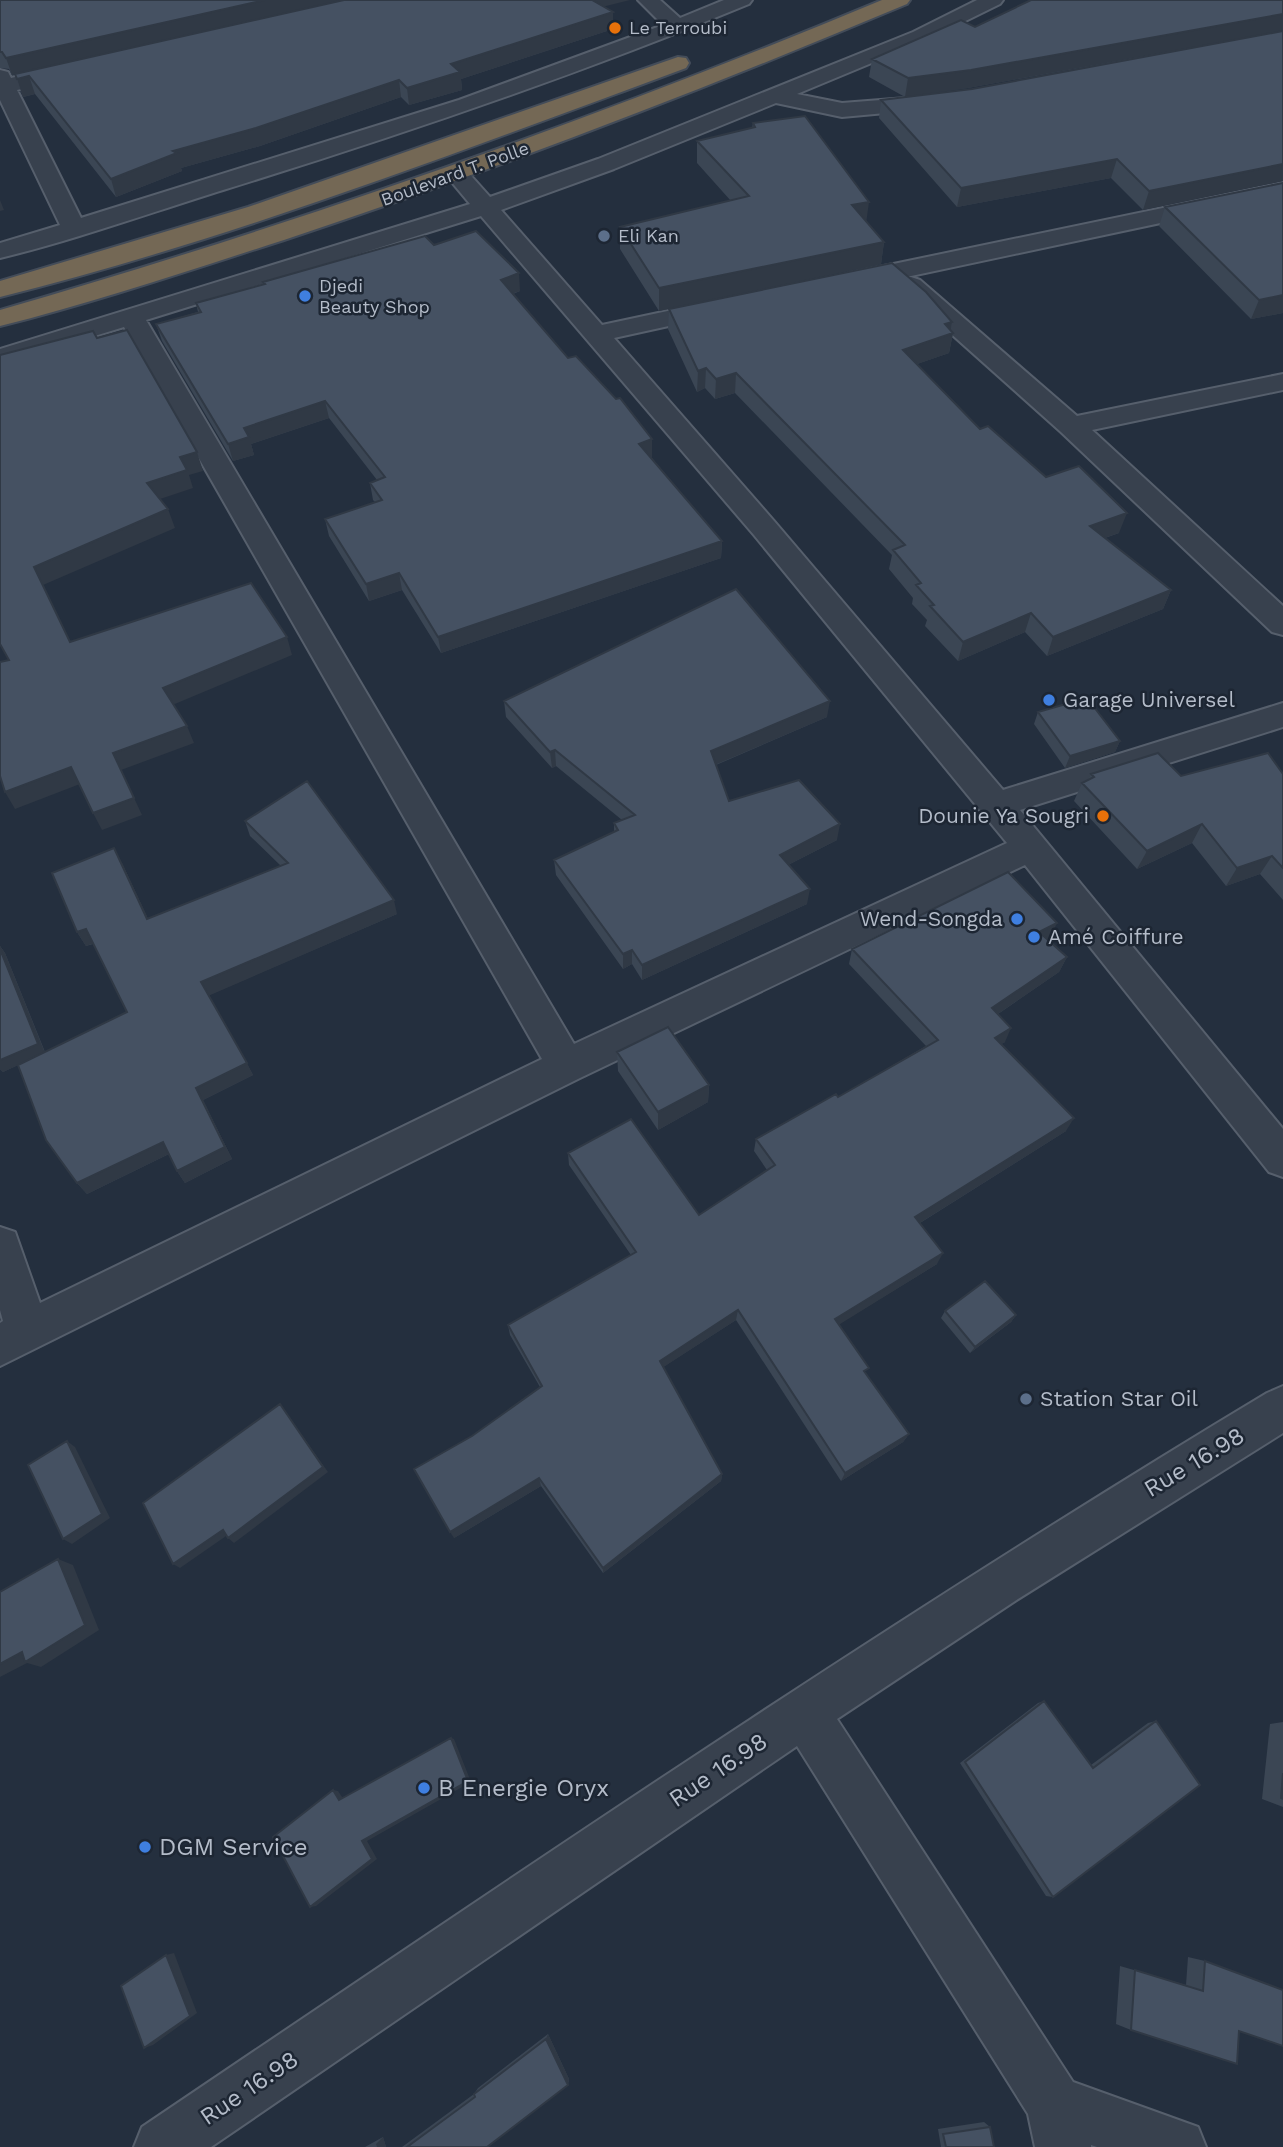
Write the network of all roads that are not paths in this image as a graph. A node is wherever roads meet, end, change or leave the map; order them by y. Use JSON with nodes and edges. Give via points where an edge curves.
{"nodes":[{"id":1,"x":648,"y":0,"type":"edge"},
{"id":2,"x":742,"y":0,"type":"edge"},
{"id":3,"x":900,"y":0,"type":"edge"},
{"id":4,"x":993,"y":0,"type":"edge"},
{"id":5,"x":677,"y":26,"type":"junction"},
{"id":6,"x":700,"y":54,"type":"dead end"},
{"id":7,"x":86,"y":68,"type":"edge"},
{"id":8,"x":3,"y":82,"type":"edge"},
{"id":9,"x":772,"y":95,"type":"junction"},
{"id":10,"x":956,"y":100,"type":"edge"},
{"id":11,"x":457,"y":174,"type":"junction"},
{"id":12,"x":1283,"y":190,"type":"edge"},
{"id":13,"x":486,"y":207,"type":"junction"},
{"id":14,"x":74,"y":229,"type":"junction"},
{"id":15,"x":0,"y":251,"type":"edge"},
{"id":16,"x":896,"y":272,"type":"junction"},
{"id":17,"x":828,"y":286,"type":"edge"},
{"id":18,"x":0,"y":289,"type":"edge"},
{"id":19,"x":746,"y":303,"type":"edge"},
{"id":20,"x":0,"y":318,"type":"edge"},
{"id":21,"x":132,"y":318,"type":"junction"},
{"id":22,"x":595,"y":334,"type":"junction"},
{"id":23,"x":0,"y":357,"type":"edge"},
{"id":24,"x":1283,"y":382,"type":"edge"},
{"id":25,"x":1071,"y":426,"type":"junction"},
{"id":26,"x":1283,"y":624,"type":"edge"},
{"id":27,"x":1283,"y":715,"type":"edge"},
{"id":28,"x":996,"y":805,"type":"junction"},
{"id":29,"x":1030,"y":847,"type":"junction"},
{"id":30,"x":566,"y":1066,"type":"junction"},
{"id":31,"x":1283,"y":1159,"type":"edge"},
{"id":32,"x":0,"y":1246,"type":"edge"},
{"id":33,"x":14,"y":1338,"type":"edge"},
{"id":34,"x":1283,"y":1408,"type":"edge"},
{"id":35,"x":804,"y":1712,"type":"junction"},
{"id":36,"x":1058,"y":2126,"type":"edge"},
{"id":37,"x":162,"y":2147,"type":"edge"},
{"id":38,"x":1178,"y":2147,"type":"edge"}],
"edges":[{"from":1,"to":5,"type":"street"},
{"from":2,"to":5,"type":"street"},
{"from":3,"to":11,"type":"highway","name":"Boulevard T. Polle","via":[[698,84]]},
{"from":4,"to":9,"type":"street","via":[[920,36]]},
{"from":5,"to":14,"type":"street","via":[[385,134]]},
{"from":6,"to":18,"type":"highway","name":"Boulevard T. Polle","via":[[457,144],[237,218]]},
{"from":7,"to":8,"type":"street"},
{"from":8,"to":14,"type":"street"},
{"from":9,"to":10,"type":"street","via":[[842,110]]},
{"from":9,"to":13,"type":"street","via":[[606,164]]},
{"from":11,"to":13,"type":"street"},
{"from":11,"to":20,"type":"highway","name":"Boulevard T. Polle","via":[[261,241]]},
{"from":12,"to":16,"type":"street"},
{"from":13,"to":21,"type":"street"},
{"from":13,"to":22,"type":"street"},
{"from":14,"to":15,"type":"street"},
{"from":16,"to":17,"type":"street"},
{"from":16,"to":25,"type":"street"},
{"from":19,"to":22,"type":"street"},
{"from":21,"to":23,"type":"street"},
{"from":21,"to":30,"type":"street"},
{"from":22,"to":28,"type":"street"},
{"from":24,"to":25,"type":"street"},
{"from":25,"to":26,"type":"street"},
{"from":27,"to":28,"type":"street"},
{"from":28,"to":29,"type":"street"},
{"from":29,"to":30,"type":"street"},
{"from":29,"to":31,"type":"street"},
{"from":30,"to":33,"type":"street"},
{"from":32,"to":33,"type":"street"},
{"from":34,"to":35,"type":"street","name":"Rue 16.98","via":[[1150,1488]]},
{"from":35,"to":36,"type":"street"},
{"from":35,"to":37,"type":"street","name":"Rue 16.98"},
{"from":36,"to":38,"type":"street"}]}
